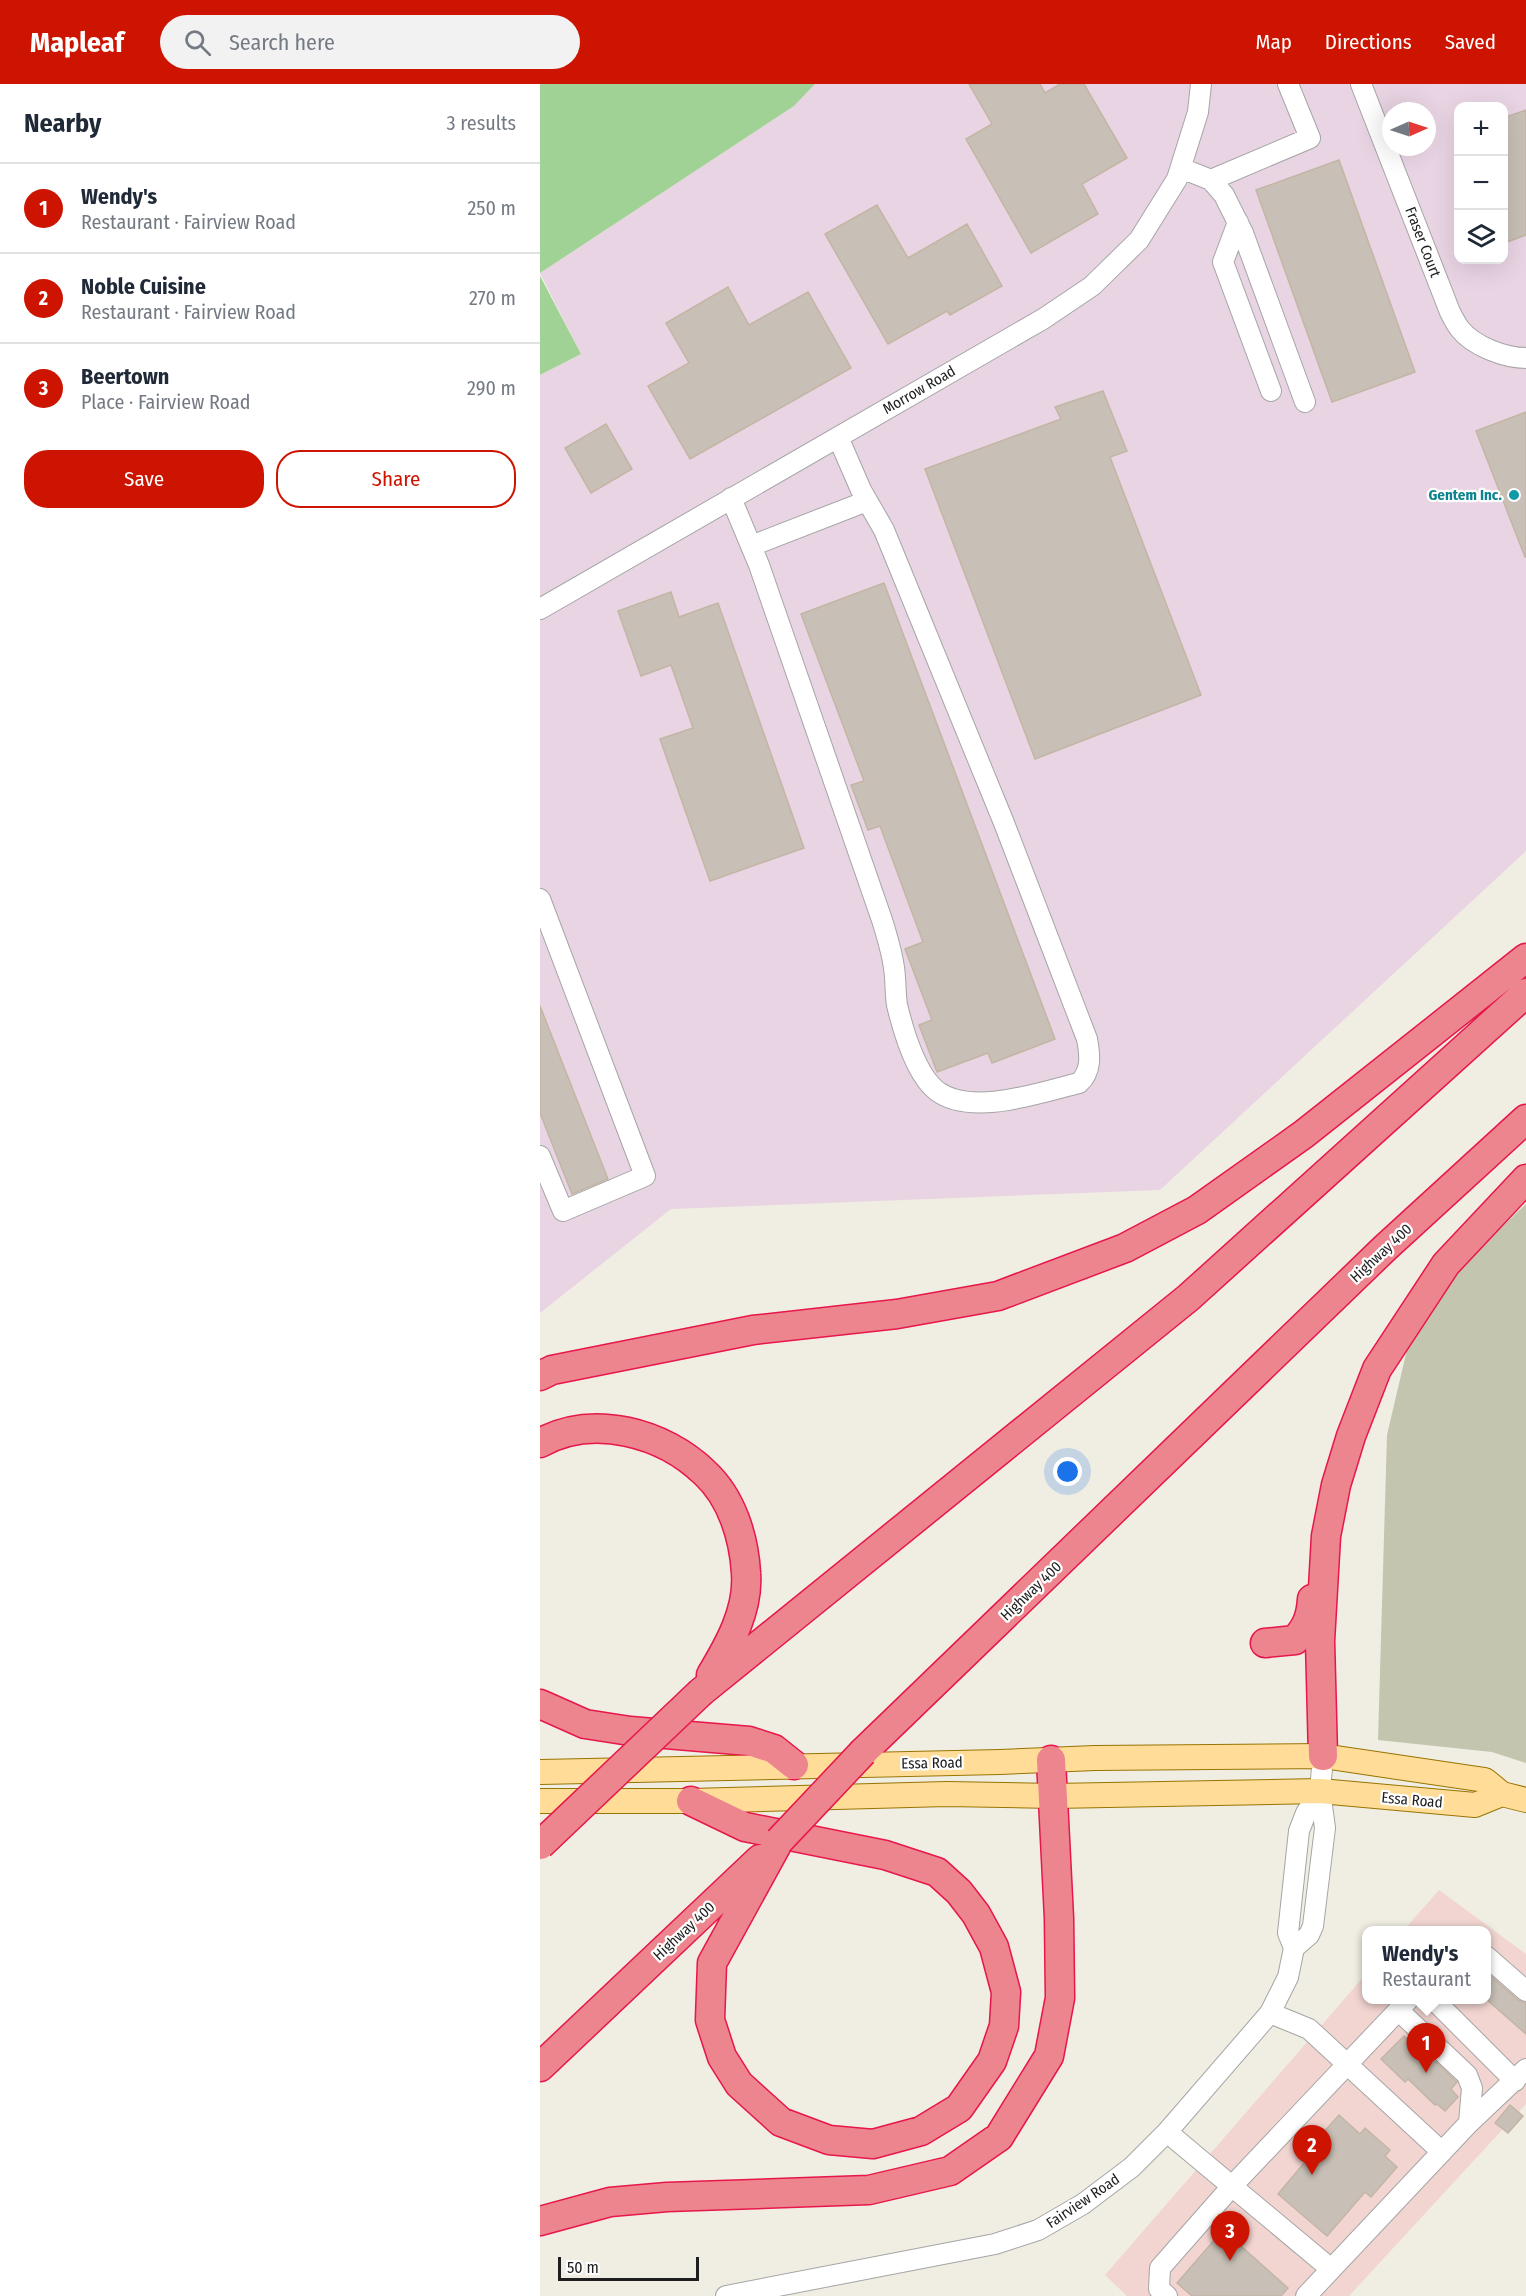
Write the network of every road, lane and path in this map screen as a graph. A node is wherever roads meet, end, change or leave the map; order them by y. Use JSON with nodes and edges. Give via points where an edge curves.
{"nodes":[{"id":1,"x":1201,"y":84,"type":"edge"},
{"id":2,"x":1288,"y":84,"type":"edge"},
{"id":3,"x":1361,"y":84,"type":"edge"},
{"id":4,"x":1181,"y":168,"type":"junction"},
{"id":5,"x":1210,"y":180,"type":"junction"},
{"id":6,"x":1238,"y":222,"type":"junction"},
{"id":7,"x":1279,"y":330,"type":"junction"},
{"id":8,"x":1252,"y":340,"type":"junction"},
{"id":9,"x":1526,"y":358,"type":"edge"},
{"id":10,"x":1271,"y":391,"type":"dead end"},
{"id":11,"x":1305,"y":402,"type":"dead end"},
{"id":12,"x":838,"y":436,"type":"junction"},
{"id":13,"x":731,"y":498,"type":"junction"},
{"id":14,"x":867,"y":501,"type":"junction"},
{"id":15,"x":751,"y":546,"type":"junction"},
{"id":16,"x":540,"y":609,"type":"edge"},
{"id":17,"x":540,"y":899,"type":"edge"},
{"id":18,"x":1526,"y":958,"type":"edge"},
{"id":19,"x":1526,"y":993,"type":"edge"},
{"id":20,"x":1526,"y":1119,"type":"edge"},
{"id":21,"x":540,"y":1156,"type":"edge"},
{"id":22,"x":1526,"y":1179,"type":"edge"},
{"id":23,"x":540,"y":1376,"type":"edge"},
{"id":24,"x":540,"y":1443,"type":"edge"},
{"id":25,"x":1326,"y":1536,"type":"junction"},
{"id":26,"x":1265,"y":1643,"type":"dead end"},
{"id":27,"x":701,"y":1692,"type":"junction"},
{"id":28,"x":540,"y":1704,"type":"edge"},
{"id":29,"x":1323,"y":1756,"type":"junction"},
{"id":30,"x":1051,"y":1760,"type":"junction"},
{"id":31,"x":794,"y":1765,"type":"junction"},
{"id":32,"x":540,"y":1772,"type":"edge"},
{"id":33,"x":1320,"y":1791,"type":"junction"},
{"id":34,"x":1502,"y":1794,"type":"junction"},
{"id":35,"x":1053,"y":1796,"type":"junction"},
{"id":36,"x":1526,"y":1800,"type":"edge"},
{"id":37,"x":540,"y":1801,"type":"edge"},
{"id":38,"x":691,"y":1801,"type":"junction"},
{"id":39,"x":778,"y":1841,"type":"junction"},
{"id":40,"x":540,"y":1845,"type":"edge"},
{"id":41,"x":1491,"y":1960,"type":"edge"},
{"id":42,"x":1526,"y":1991,"type":"edge"},
{"id":43,"x":1439,"y":2004,"type":"edge"},
{"id":44,"x":1403,"y":2005,"type":"edge"},
{"id":45,"x":1270,"y":2013,"type":"junction"},
{"id":46,"x":1346,"y":2064,"type":"junction"},
{"id":47,"x":540,"y":2067,"type":"edge"},
{"id":48,"x":1520,"y":2075,"type":"edge"},
{"id":49,"x":1469,"y":2123,"type":"junction"},
{"id":50,"x":1167,"y":2132,"type":"junction"},
{"id":51,"x":1442,"y":2152,"type":"junction"},
{"id":52,"x":1233,"y":2185,"type":"junction"},
{"id":53,"x":540,"y":2221,"type":"edge"},
{"id":54,"x":1331,"y":2269,"type":"junction"},
{"id":55,"x":726,"y":2296,"type":"edge"},
{"id":56,"x":1167,"y":2296,"type":"edge"},
{"id":57,"x":1306,"y":2296,"type":"edge"}],
"edges":[{"from":1,"to":4,"type":"street","name":"Morrow Road","via":[[1198,112]]},
{"from":2,"to":5,"type":"street","via":[[1310,138]]},
{"from":3,"to":9,"type":"street","name":"Fraser Court","via":[[1460,330],[1488,348]]},
{"from":4,"to":5,"type":"street"},
{"from":4,"to":12,"type":"street","name":"Morrow Road","via":[[1139,240],[1092,286],[1043,319]]},
{"from":5,"to":6,"type":"street","via":[[1224,195]]},
{"from":6,"to":7,"type":"street"},
{"from":6,"to":8,"type":"street","via":[[1223,262]]},
{"from":7,"to":8,"type":"street"},
{"from":7,"to":11,"type":"street"},
{"from":8,"to":10,"type":"street"},
{"from":12,"to":13,"type":"street","name":"Morrow Road"},
{"from":12,"to":14,"type":"street"},
{"from":13,"to":15,"type":"street"},
{"from":13,"to":16,"type":"street","name":"Morrow Road"},
{"from":14,"to":15,"type":"street"},
{"from":14,"to":15,"type":"street","via":[[889,540],[1087,1039],[1089,1066],[1079,1083],[994,1102],[961,1101],[938,1092],[925,1079],[897,1004],[891,948],[882,920]]},
{"from":17,"to":21,"type":"street","via":[[645,1176],[563,1211]]},
{"from":18,"to":23,"type":"highway","via":[[1294,1141],[1197,1210],[1125,1248],[998,1296],[897,1314],[753,1330],[552,1370]]},
{"from":19,"to":27,"type":"highway","via":[[1188,1298]]},
{"from":20,"to":39,"type":"highway","name":"Highway 400","bridge":true,"via":[[1385,1248],[863,1752]]},
{"from":22,"to":25,"type":"highway","via":[[1446,1264],[1377,1370],[1336,1485]]},
{"from":24,"to":27,"type":"highway","via":[[577,1430],[607,1428],[635,1434],[677,1451],[706,1473],[724,1497],[741,1535],[746,1575],[743,1609],[728,1647]]},
{"from":25,"to":26,"type":"highway","via":[[1314,1562],[1306,1629],[1296,1640]]},
{"from":25,"to":29,"type":"highway","via":[[1320,1641]]},
{"from":27,"to":40,"type":"highway","bridge":true},
{"from":28,"to":31,"type":"highway","via":[[585,1724],[749,1741],[774,1749]]},
{"from":29,"to":30,"type":"main road","name":"Essa Road"},
{"from":29,"to":33,"type":"street"},
{"from":29,"to":34,"type":"main road","name":"Essa Road","via":[[1485,1780]]},
{"from":30,"to":31,"type":"main road","name":"Essa Road"},
{"from":30,"to":35,"type":"highway"},
{"from":31,"to":32,"type":"main road","name":"Essa Road"},
{"from":33,"to":34,"type":"main road","name":"Essa Road","via":[[1475,1805]]},
{"from":33,"to":35,"type":"main road","name":"Essa Road"},
{"from":33,"to":45,"type":"street","name":"Fairview Road","via":[[1305,1813],[1299,1831],[1288,1933],[1294,1948],[1288,1977]]},
{"from":34,"to":36,"type":"main road","name":"Essa Road"},
{"from":35,"to":38,"type":"main road","name":"Essa Road","via":[[947,1794]]},
{"from":35,"to":53,"type":"highway","via":[[1060,1998],[1049,2056],[999,2137],[950,2171],[869,2190],[610,2202]]},
{"from":37,"to":38,"type":"main road","name":"Essa Road"},
{"from":38,"to":39,"type":"highway","via":[[745,1827],[885,1855],[937,1872],[976,1914],[993,1947],[1006,1992],[1004,2026],[992,2061],[958,2108],[921,2131],[873,2144],[829,2140],[781,2122],[739,2084],[722,2057],[710,2020],[712,1963]]},
{"from":39,"to":47,"type":"highway","name":"Highway 400"},
{"from":41,"to":42,"type":"street"},
{"from":43,"to":48,"type":"street"},
{"from":44,"to":46,"type":"street"},
{"from":44,"to":49,"type":"street","via":[[1467,2075],[1472,2088]]},
{"from":45,"to":46,"type":"street","via":[[1309,2029]]},
{"from":45,"to":50,"type":"street","name":"Fairview Road"},
{"from":46,"to":51,"type":"street"},
{"from":46,"to":52,"type":"street"},
{"from":48,"to":49,"type":"street"},
{"from":49,"to":51,"type":"street"},
{"from":50,"to":52,"type":"street"},
{"from":50,"to":55,"type":"street","name":"Fairview Road","via":[[1132,2167],[1083,2204],[1038,2230],[995,2244]]},
{"from":51,"to":54,"type":"street"},
{"from":52,"to":54,"type":"street"},
{"from":52,"to":56,"type":"street","via":[[1160,2268],[1159,2289]]},
{"from":54,"to":57,"type":"street"}]}
